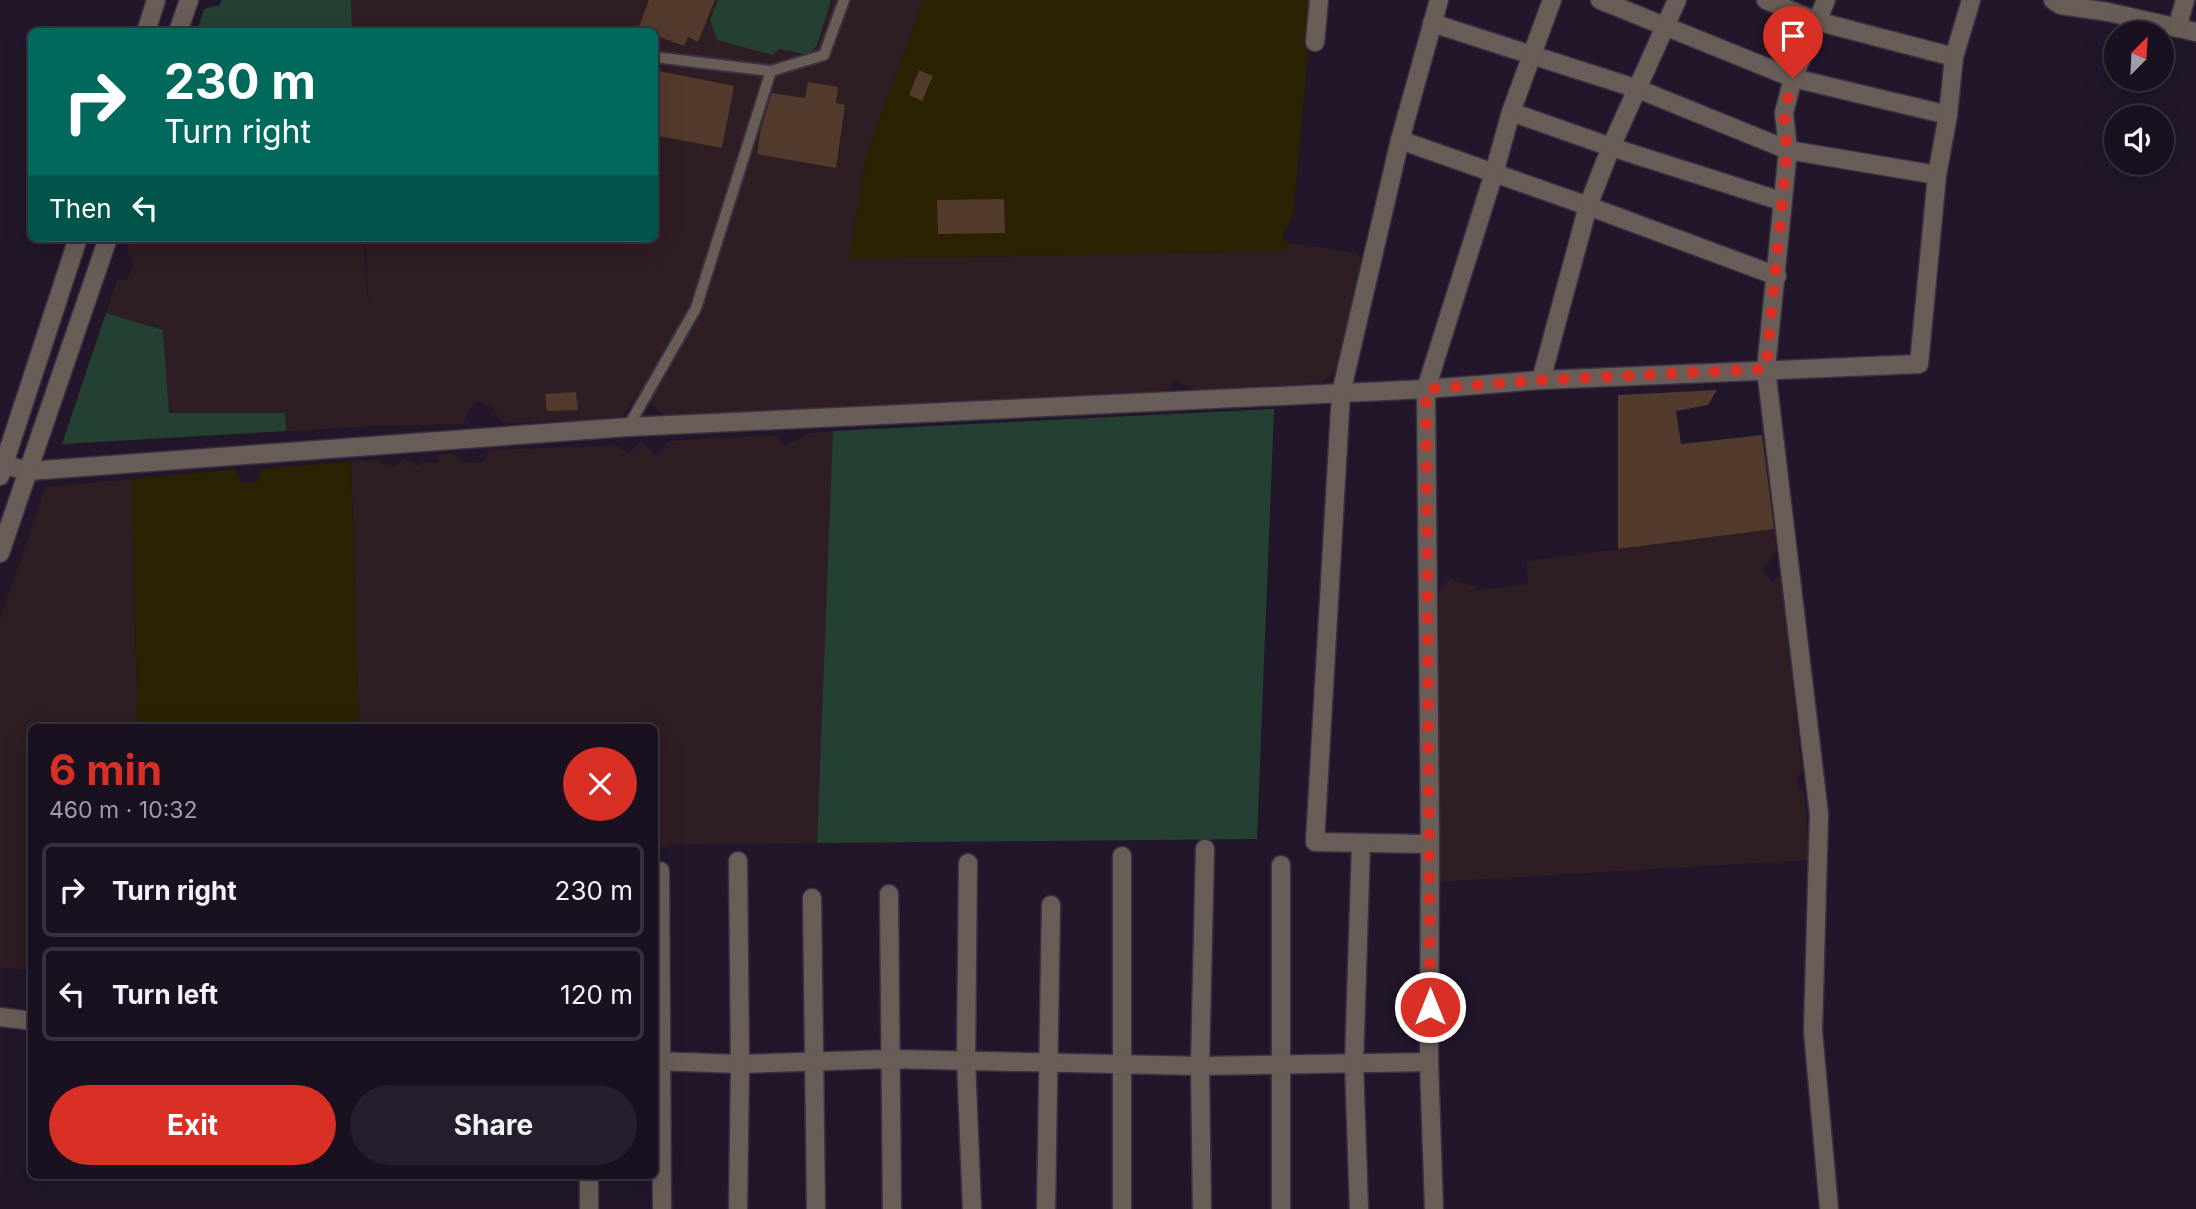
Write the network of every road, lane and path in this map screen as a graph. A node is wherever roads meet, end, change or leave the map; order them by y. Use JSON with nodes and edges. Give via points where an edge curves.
{"nodes":[{"id":1,"x":156,"y":0,"type":"edge"},
{"id":2,"x":189,"y":0,"type":"edge"},
{"id":3,"x":844,"y":0,"type":"edge"},
{"id":4,"x":1319,"y":0,"type":"edge"},
{"id":5,"x":1438,"y":0,"type":"edge"},
{"id":6,"x":1552,"y":0,"type":"edge"},
{"id":7,"x":1600,"y":0,"type":"edge"},
{"id":8,"x":1677,"y":0,"type":"edge"},
{"id":9,"x":1766,"y":0,"type":"edge"},
{"id":10,"x":1826,"y":0,"type":"edge"},
{"id":11,"x":2053,"y":0,"type":"edge"},
{"id":12,"x":2185,"y":0,"type":"edge"},
{"id":13,"x":1969,"y":1,"type":"edge"},
{"id":14,"x":2110,"y":6,"type":"edge"},
{"id":15,"x":1815,"y":21,"type":"junction"},
{"id":16,"x":1432,"y":23,"type":"junction"},
{"id":17,"x":1666,"y":25,"type":"junction"},
{"id":18,"x":147,"y":28,"type":"edge"},
{"id":19,"x":179,"y":28,"type":"edge"},
{"id":20,"x":2177,"y":28,"type":"junction"},
{"id":21,"x":2196,"y":32,"type":"edge"},
{"id":22,"x":1315,"y":42,"type":"dead end"},
{"id":23,"x":1532,"y":54,"type":"junction"},
{"id":24,"x":658,"y":57,"type":"edge"},
{"id":25,"x":1954,"y":57,"type":"junction"},
{"id":26,"x":771,"y":71,"type":"junction"},
{"id":27,"x":1793,"y":78,"type":"junction"},
{"id":28,"x":1638,"y":89,"type":"junction"},
{"id":29,"x":1511,"y":111,"type":"junction"},
{"id":30,"x":1948,"y":115,"type":"junction"},
{"id":31,"x":1400,"y":140,"type":"junction"},
{"id":32,"x":1611,"y":147,"type":"junction"},
{"id":33,"x":1787,"y":150,"type":"junction"},
{"id":34,"x":1494,"y":173,"type":"junction"},
{"id":35,"x":1937,"y":175,"type":"junction"},
{"id":36,"x":1782,"y":201,"type":"junction"},
{"id":37,"x":1588,"y":206,"type":"junction"},
{"id":38,"x":77,"y":242,"type":"edge"},
{"id":39,"x":107,"y":242,"type":"edge"},
{"id":40,"x":1777,"y":276,"type":"junction"},
{"id":41,"x":1766,"y":369,"type":"junction"},
{"id":42,"x":1541,"y":380,"type":"junction"},
{"id":43,"x":1426,"y":389,"type":"junction"},
{"id":44,"x":1341,"y":393,"type":"junction"},
{"id":45,"x":628,"y":427,"type":"junction"},
{"id":46,"x":1,"y":469,"type":"edge"},
{"id":47,"x":29,"y":471,"type":"junction"},
{"id":48,"x":0,"y":553,"type":"edge"},
{"id":49,"x":1361,"y":844,"type":"junction"},
{"id":50,"x":1430,"y":844,"type":"junction"},
{"id":51,"x":1205,"y":849,"type":"dead end"},
{"id":52,"x":1122,"y":856,"type":"dead end"},
{"id":53,"x":738,"y":861,"type":"dead end"},
{"id":54,"x":968,"y":863,"type":"dead end"},
{"id":55,"x":1281,"y":864,"type":"dead end"},
{"id":56,"x":660,"y":871,"type":"dead end"},
{"id":57,"x":889,"y":894,"type":"dead end"},
{"id":58,"x":812,"y":898,"type":"dead end"},
{"id":59,"x":1051,"y":905,"type":"dead end"},
{"id":60,"x":0,"y":1017,"type":"edge"},
{"id":61,"x":28,"y":1020,"type":"edge"},
{"id":62,"x":891,"y":1059,"type":"junction"},
{"id":63,"x":966,"y":1060,"type":"junction"},
{"id":64,"x":658,"y":1061,"type":"edge"},
{"id":65,"x":815,"y":1061,"type":"junction"},
{"id":66,"x":1429,"y":1062,"type":"junction"},
{"id":67,"x":1049,"y":1063,"type":"junction"},
{"id":68,"x":1121,"y":1063,"type":"junction"},
{"id":69,"x":740,"y":1064,"type":"junction"},
{"id":70,"x":1280,"y":1064,"type":"junction"},
{"id":71,"x":1354,"y":1064,"type":"junction"},
{"id":72,"x":1200,"y":1066,"type":"junction"},
{"id":73,"x":589,"y":1179,"type":"edge"},
{"id":74,"x":589,"y":1209,"type":"edge"},
{"id":75,"x":662,"y":1209,"type":"edge"},
{"id":76,"x":738,"y":1209,"type":"edge"},
{"id":77,"x":816,"y":1209,"type":"edge"},
{"id":78,"x":892,"y":1209,"type":"edge"},
{"id":79,"x":972,"y":1209,"type":"edge"},
{"id":80,"x":1046,"y":1209,"type":"edge"},
{"id":81,"x":1122,"y":1209,"type":"edge"},
{"id":82,"x":1202,"y":1209,"type":"edge"},
{"id":83,"x":1281,"y":1209,"type":"edge"},
{"id":84,"x":1359,"y":1209,"type":"edge"},
{"id":85,"x":1434,"y":1209,"type":"edge"},
{"id":86,"x":1829,"y":1209,"type":"edge"}],
"edges":[{"from":1,"to":18,"type":"street"},
{"from":2,"to":19,"type":"street"},
{"from":3,"to":26,"type":"lane","via":[[824,55]]},
{"from":4,"to":22,"type":"street"},
{"from":5,"to":16,"type":"street"},
{"from":6,"to":23,"type":"street"},
{"from":7,"to":17,"type":"street"},
{"from":8,"to":17,"type":"street"},
{"from":9,"to":15,"type":"street"},
{"from":10,"to":15,"type":"street"},
{"from":11,"to":14,"type":"street","via":[[2062,5]]},
{"from":12,"to":20,"type":"street"},
{"from":13,"to":25,"type":"street"},
{"from":14,"to":20,"type":"street"},
{"from":15,"to":25,"type":"street"},
{"from":15,"to":27,"type":"street"},
{"from":16,"to":23,"type":"street"},
{"from":16,"to":31,"type":"street"},
{"from":17,"to":27,"type":"street"},
{"from":17,"to":28,"type":"street"},
{"from":20,"to":21,"type":"street"},
{"from":23,"to":28,"type":"street"},
{"from":23,"to":29,"type":"street"},
{"from":24,"to":26,"type":"lane"},
{"from":25,"to":30,"type":"street"},
{"from":26,"to":45,"type":"lane","via":[[696,308]]},
{"from":27,"to":30,"type":"street"},
{"from":27,"to":33,"type":"street","via":[[1784,113]]},
{"from":28,"to":32,"type":"street"},
{"from":28,"to":33,"type":"street"},
{"from":29,"to":32,"type":"street"},
{"from":29,"to":34,"type":"street"},
{"from":30,"to":35,"type":"street"},
{"from":31,"to":34,"type":"street"},
{"from":31,"to":44,"type":"street"},
{"from":32,"to":36,"type":"street"},
{"from":32,"to":37,"type":"street"},
{"from":33,"to":35,"type":"street"},
{"from":33,"to":36,"type":"street"},
{"from":34,"to":37,"type":"street"},
{"from":34,"to":43,"type":"street"},
{"from":35,"to":41,"type":"street","via":[[1919,364]]},
{"from":36,"to":40,"type":"street"},
{"from":37,"to":40,"type":"street"},
{"from":37,"to":42,"type":"street"},
{"from":38,"to":46,"type":"street"},
{"from":39,"to":47,"type":"street"},
{"from":40,"to":41,"type":"street"},
{"from":41,"to":42,"type":"street"},
{"from":41,"to":86,"type":"street","via":[[1819,814],[1813,1031]]},
{"from":42,"to":43,"type":"street"},
{"from":43,"to":44,"type":"street"},
{"from":43,"to":50,"type":"street"},
{"from":44,"to":45,"type":"street"},
{"from":44,"to":49,"type":"street","via":[[1315,842]]},
{"from":45,"to":47,"type":"street"},
{"from":46,"to":47,"type":"street"},
{"from":47,"to":48,"type":"street"},
{"from":49,"to":50,"type":"street"},
{"from":49,"to":71,"type":"street"},
{"from":50,"to":66,"type":"street"},
{"from":51,"to":72,"type":"street"},
{"from":52,"to":68,"type":"street"},
{"from":53,"to":69,"type":"street"},
{"from":54,"to":63,"type":"street"},
{"from":55,"to":70,"type":"street"},
{"from":56,"to":64,"type":"street"},
{"from":57,"to":62,"type":"street"},
{"from":58,"to":65,"type":"street"},
{"from":59,"to":67,"type":"street"},
{"from":60,"to":61,"type":"street"},
{"from":62,"to":63,"type":"street"},
{"from":62,"to":65,"type":"street"},
{"from":62,"to":78,"type":"street"},
{"from":63,"to":67,"type":"street"},
{"from":63,"to":79,"type":"street"},
{"from":64,"to":69,"type":"street"},
{"from":64,"to":75,"type":"street"},
{"from":65,"to":69,"type":"street"},
{"from":65,"to":77,"type":"street"},
{"from":66,"to":71,"type":"street"},
{"from":66,"to":85,"type":"street"},
{"from":67,"to":68,"type":"street"},
{"from":67,"to":80,"type":"street"},
{"from":68,"to":72,"type":"street"},
{"from":68,"to":81,"type":"street"},
{"from":69,"to":76,"type":"street"},
{"from":70,"to":71,"type":"street"},
{"from":70,"to":72,"type":"street"},
{"from":70,"to":83,"type":"street"},
{"from":71,"to":84,"type":"street"},
{"from":72,"to":82,"type":"street"},
{"from":73,"to":74,"type":"street"}]}
